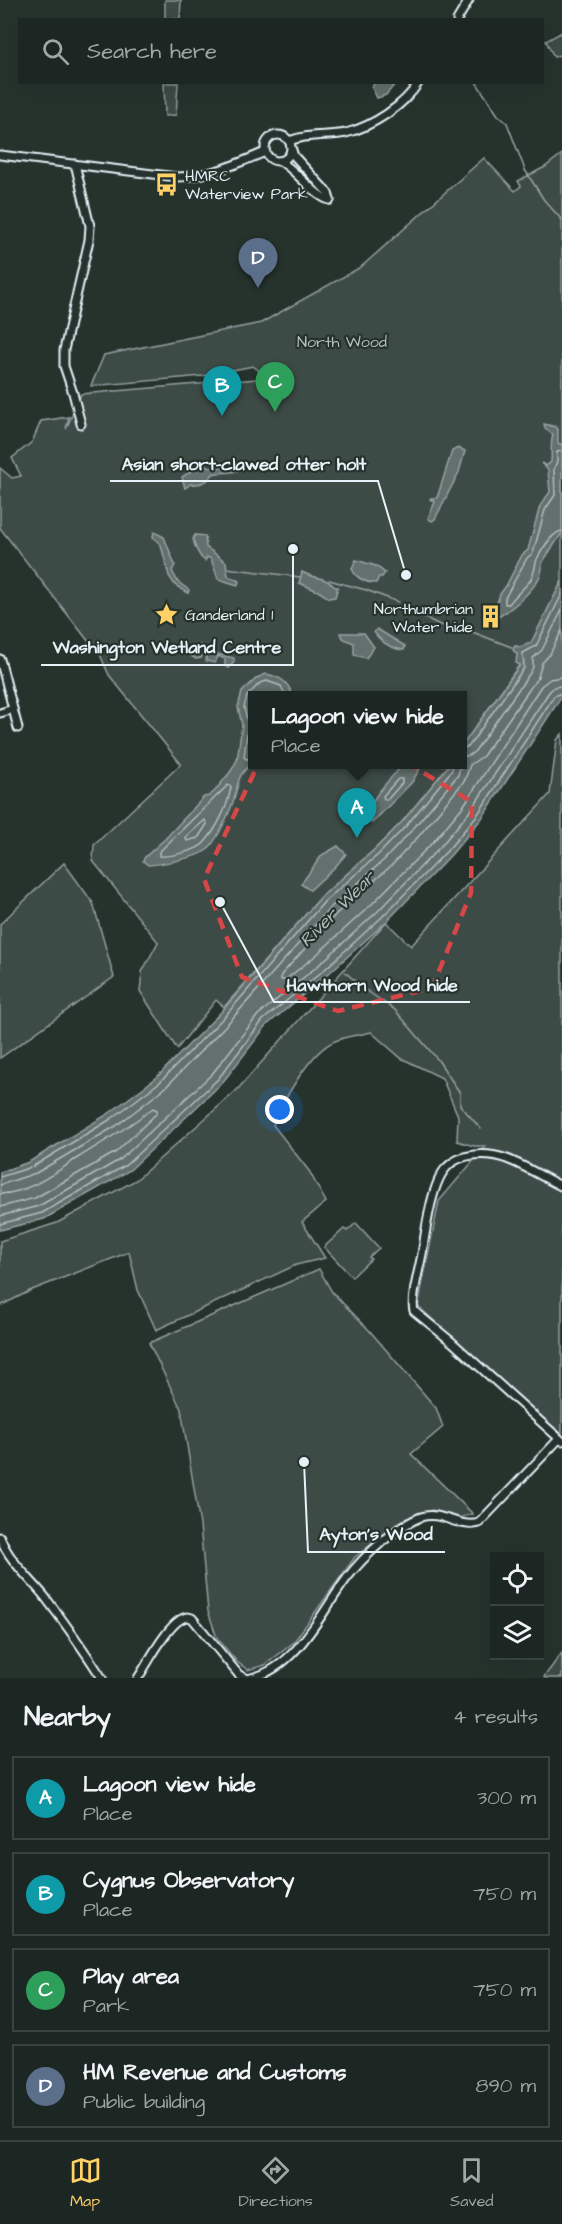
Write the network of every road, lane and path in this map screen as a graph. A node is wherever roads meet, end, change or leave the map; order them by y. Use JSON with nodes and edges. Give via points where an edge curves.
{"nodes":[{"id":1,"x":469,"y":0,"type":"edge"},
{"id":2,"x":458,"y":18,"type":"edge"},
{"id":3,"x":417,"y":84,"type":"edge"},
{"id":4,"x":289,"y":141,"type":"junction"},
{"id":5,"x":292,"y":150,"type":"junction"},
{"id":6,"x":266,"y":152,"type":"junction"},
{"id":7,"x":0,"y":155,"type":"edge"},
{"id":8,"x":280,"y":161,"type":"junction"},
{"id":9,"x":75,"y":164,"type":"junction"},
{"id":10,"x":81,"y":424,"type":"dead end"},
{"id":11,"x":0,"y":659,"type":"edge"},
{"id":12,"x":13,"y":709,"type":"junction"},
{"id":13,"x":0,"y":712,"type":"edge"},
{"id":14,"x":18,"y":728,"type":"dead end"},
{"id":15,"x":561,"y":1186,"type":"edge"},
{"id":16,"x":561,"y":1440,"type":"edge"},
{"id":17,"x":0,"y":1537,"type":"edge"},
{"id":18,"x":102,"y":1678,"type":"edge"},
{"id":19,"x":138,"y":1678,"type":"edge"},
{"id":20,"x":246,"y":1678,"type":"edge"},
{"id":21,"x":251,"y":1678,"type":"edge"}],
"edges":[{"from":1,"to":2,"type":"street"},
{"from":3,"to":4,"type":"street","via":[[393,110],[368,124],[345,133]]},
{"from":4,"to":5,"type":"street"},
{"from":4,"to":6,"type":"street","via":[[274,135],[268,140]]},
{"from":5,"to":8,"type":"street","via":[[288,158]]},
{"from":5,"to":8,"type":"street","via":[[330,200],[322,199]]},
{"from":6,"to":8,"type":"street","via":[[269,158]]},
{"from":6,"to":9,"type":"street","via":[[192,177]]},
{"from":7,"to":9,"type":"street"},
{"from":9,"to":10,"type":"street","via":[[90,226],[64,366]]},
{"from":11,"to":12,"type":"street"},
{"from":12,"to":13,"type":"street"},
{"from":12,"to":14,"type":"street"},
{"from":15,"to":16,"type":"street","via":[[507,1159],[483,1154],[470,1155],[445,1168],[437,1185],[413,1298],[413,1308]]},
{"from":16,"to":21,"type":"street","via":[[479,1523],[464,1525],[439,1516],[421,1517],[379,1544],[347,1578],[310,1635],[281,1662]]},
{"from":17,"to":18,"type":"street","via":[[10,1556],[58,1614]]},
{"from":19,"to":20,"type":"street","via":[[178,1620],[188,1617],[238,1675]]}]}
